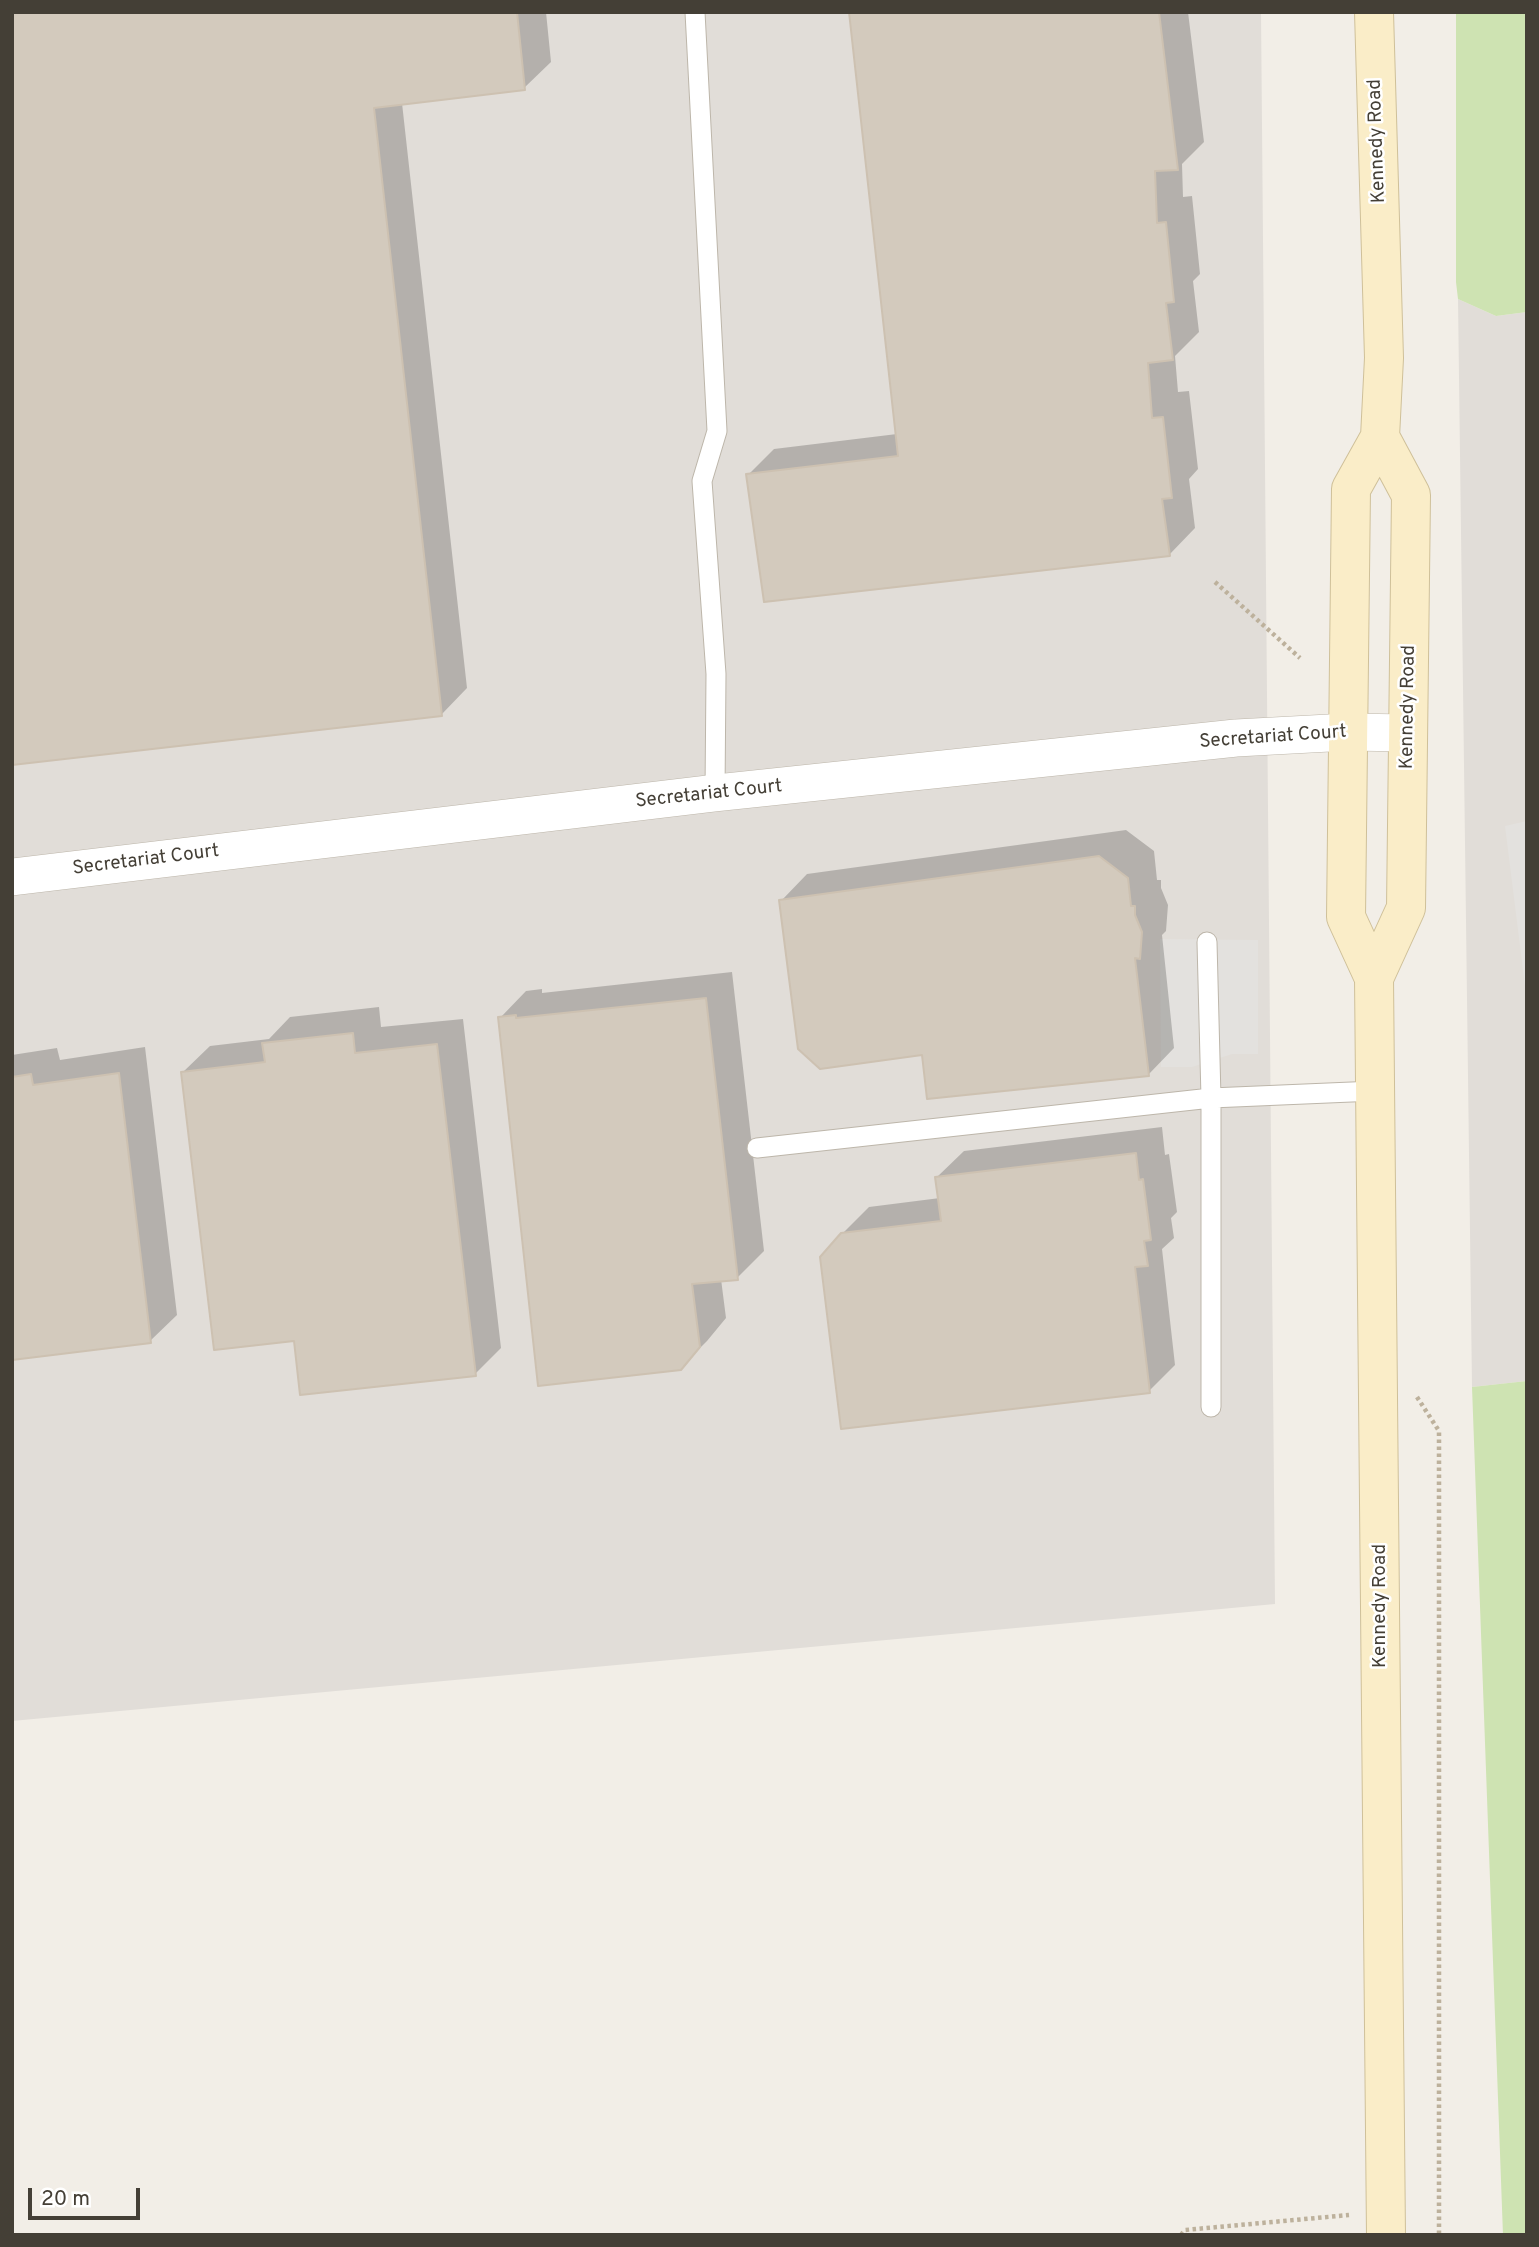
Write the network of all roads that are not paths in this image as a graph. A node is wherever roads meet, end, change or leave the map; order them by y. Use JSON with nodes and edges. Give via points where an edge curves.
{"nodes":[{"id":1,"x":695,"y":12,"type":"edge"},
{"id":2,"x":1374,"y":12,"type":"edge"},
{"id":3,"x":1380,"y":437,"type":"junction"},
{"id":4,"x":1348,"y":732,"type":"junction"},
{"id":5,"x":1408,"y":733,"type":"junction"},
{"id":6,"x":715,"y":793,"type":"junction"},
{"id":7,"x":12,"y":877,"type":"edge"},
{"id":8,"x":1207,"y":942,"type":"dead end"},
{"id":9,"x":1374,"y":978,"type":"junction"},
{"id":10,"x":1375,"y":1091,"type":"junction"},
{"id":11,"x":1211,"y":1098,"type":"junction"},
{"id":12,"x":757,"y":1148,"type":"dead end"},
{"id":13,"x":1211,"y":1407,"type":"dead end"},
{"id":14,"x":1386,"y":2223,"type":"edge"}],
"edges":[{"from":1,"to":6,"type":"lane","via":[[717,431],[702,481],[716,674]]},
{"from":2,"to":3,"type":"main road","name":"Kennedy Road","via":[[1384,358]]},
{"from":3,"to":4,"type":"main road","name":"Kennedy Road","via":[[1351,489]]},
{"from":3,"to":5,"type":"main road","name":"Kennedy Road","via":[[1411,495]]},
{"from":4,"to":5,"type":"street","name":"Secretariat Court"},
{"from":4,"to":6,"type":"street","name":"Secretariat Court","via":[[1236,738]]},
{"from":4,"to":9,"type":"main road","name":"Kennedy Road","via":[[1346,917]]},
{"from":5,"to":9,"type":"main road","name":"Kennedy Road","via":[[1406,908]]},
{"from":6,"to":7,"type":"street","name":"Secretariat Court"},
{"from":8,"to":11,"type":"lane"},
{"from":9,"to":10,"type":"main road","name":"Kennedy Road"},
{"from":10,"to":11,"type":"lane"},
{"from":10,"to":14,"type":"main road","name":"Kennedy Road"},
{"from":11,"to":12,"type":"lane"},
{"from":11,"to":13,"type":"lane"}]}
